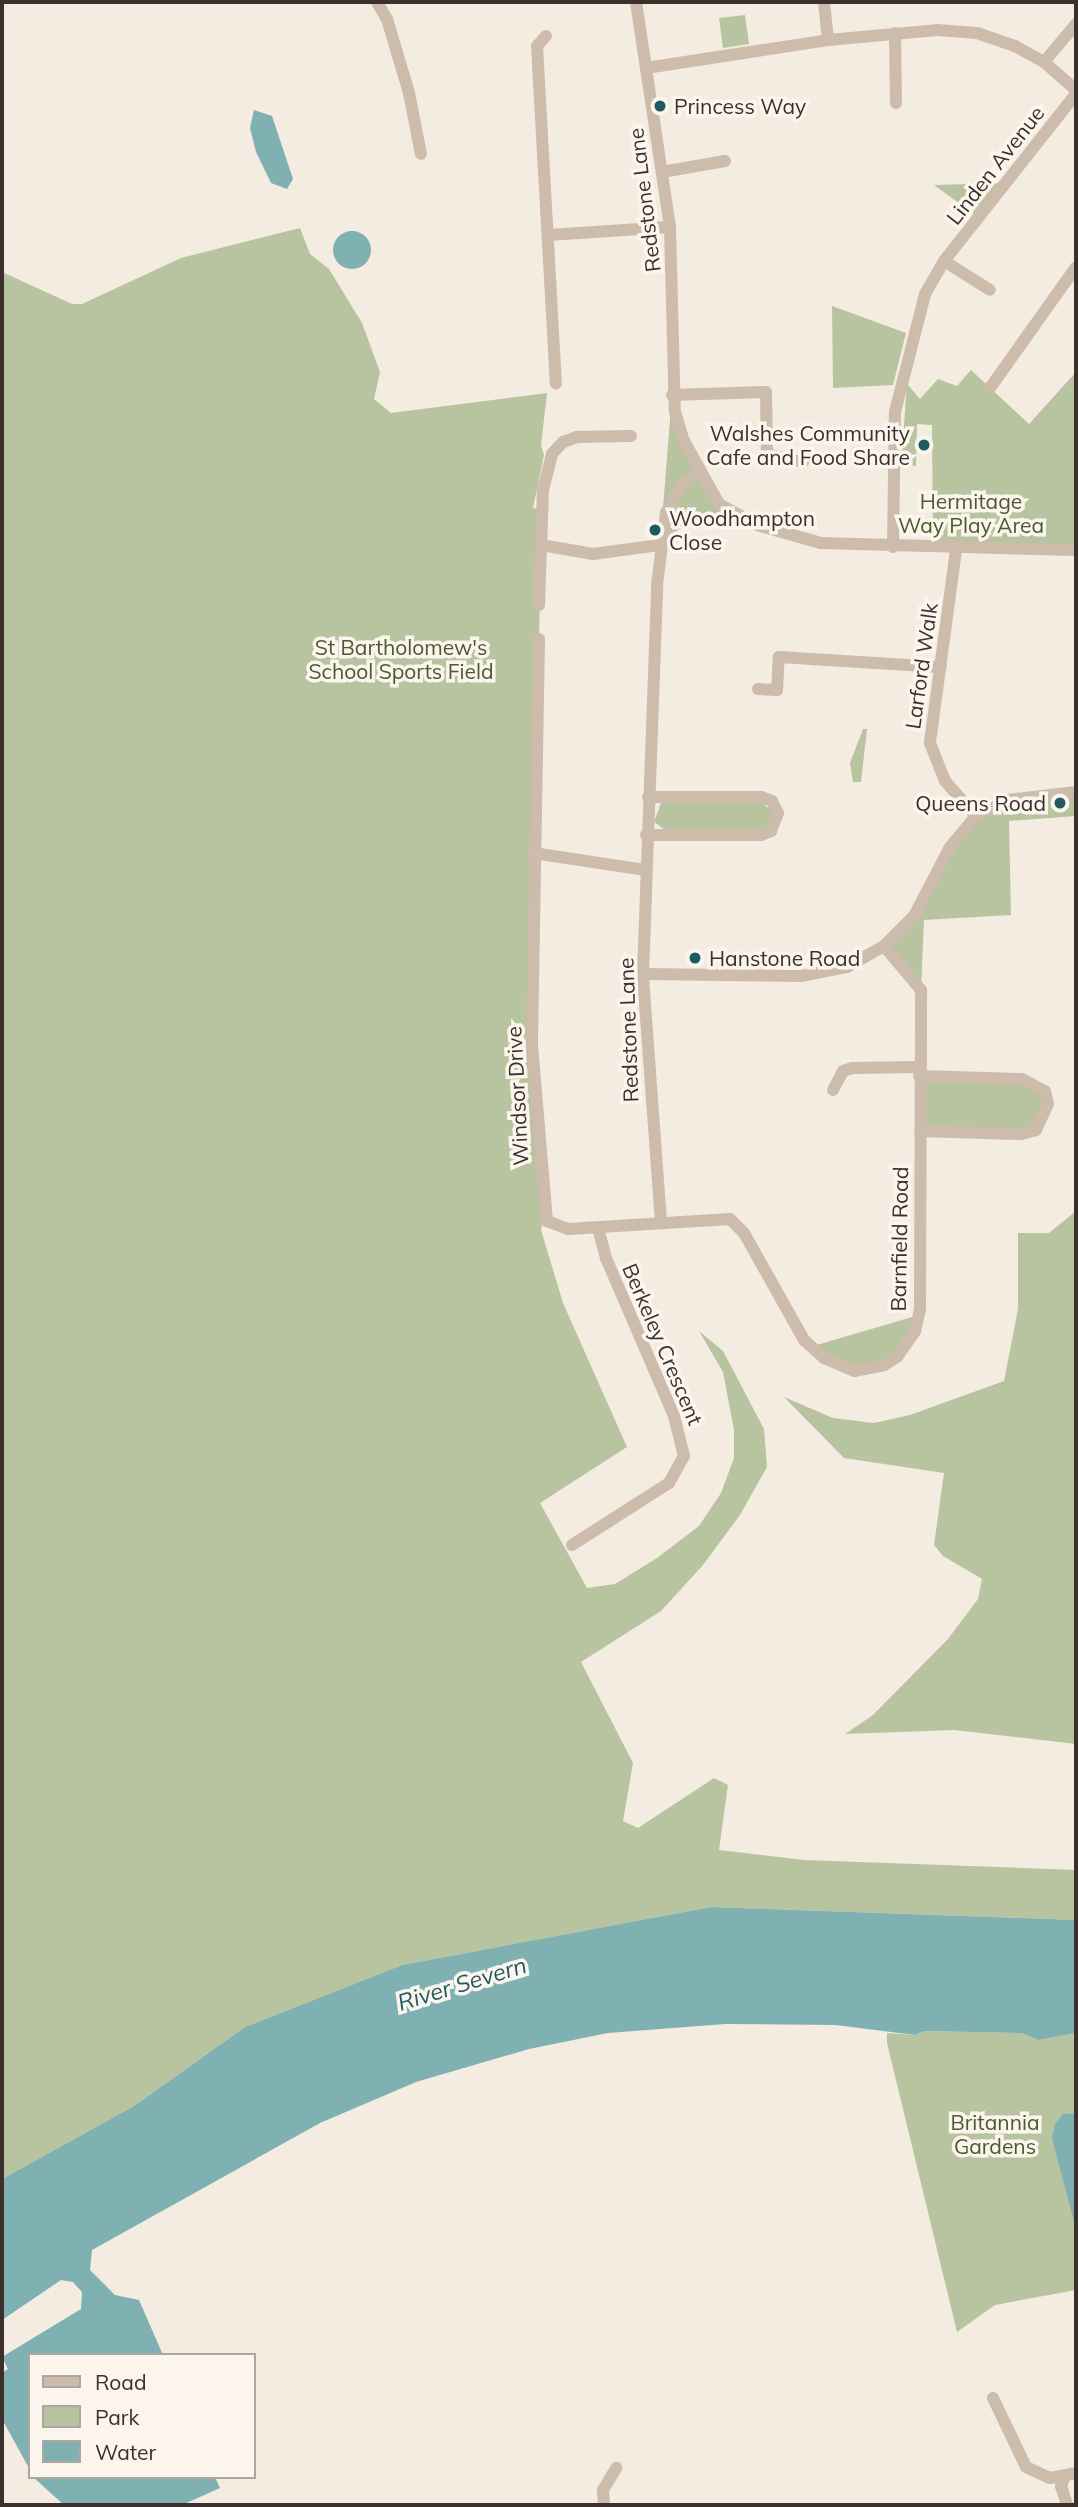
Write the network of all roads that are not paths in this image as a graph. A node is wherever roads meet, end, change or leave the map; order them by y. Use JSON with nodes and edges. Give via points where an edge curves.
{"nodes":[{"id":1,"x":377,"y":2,"type":"edge"},
{"id":2,"x":636,"y":2,"type":"edge"},
{"id":3,"x":824,"y":2,"type":"edge"},
{"id":4,"x":1076,"y":24,"type":"edge"},
{"id":5,"x":895,"y":33,"type":"junction"},
{"id":6,"x":546,"y":36,"type":"dead end"},
{"id":7,"x":828,"y":40,"type":"junction"},
{"id":8,"x":1044,"y":62,"type":"junction"},
{"id":9,"x":646,"y":68,"type":"junction"},
{"id":10,"x":1076,"y":92,"type":"edge"},
{"id":11,"x":896,"y":103,"type":"dead end"},
{"id":12,"x":421,"y":154,"type":"dead end"},
{"id":13,"x":725,"y":161,"type":"dead end"},
{"id":14,"x":662,"y":173,"type":"junction"},
{"id":15,"x":670,"y":227,"type":"junction"},
{"id":16,"x":549,"y":235,"type":"junction"},
{"id":17,"x":944,"y":261,"type":"junction"},
{"id":18,"x":1076,"y":267,"type":"edge"},
{"id":19,"x":990,"y":290,"type":"dead end"},
{"id":20,"x":556,"y":383,"type":"dead end"},
{"id":21,"x":989,"y":388,"type":"dead end"},
{"id":22,"x":672,"y":395,"type":"junction"},
{"id":23,"x":631,"y":436,"type":"dead end"},
{"id":24,"x":803,"y":461,"type":"dead end"},
{"id":25,"x":699,"y":471,"type":"junction"},
{"id":26,"x":541,"y":545,"type":"junction"},
{"id":27,"x":660,"y":545,"type":"junction"},
{"id":28,"x":893,"y":547,"type":"junction"},
{"id":29,"x":956,"y":550,"type":"junction"},
{"id":30,"x":1076,"y":550,"type":"edge"},
{"id":31,"x":539,"y":605,"type":"dead end"},
{"id":32,"x":539,"y":639,"type":"dead end"},
{"id":33,"x":941,"y":667,"type":"junction"},
{"id":34,"x":758,"y":689,"type":"dead end"},
{"id":35,"x":1076,"y":792,"type":"edge"},
{"id":36,"x":648,"y":797,"type":"junction"},
{"id":37,"x":976,"y":816,"type":"junction"},
{"id":38,"x":646,"y":835,"type":"junction"},
{"id":39,"x":533,"y":853,"type":"junction"},
{"id":40,"x":645,"y":870,"type":"junction"},
{"id":41,"x":884,"y":946,"type":"junction"},
{"id":42,"x":643,"y":974,"type":"junction"},
{"id":43,"x":919,"y":1072,"type":"junction"},
{"id":44,"x":833,"y":1090,"type":"dead end"},
{"id":45,"x":920,"y":1132,"type":"junction"},
{"id":46,"x":661,"y":1222,"type":"junction"},
{"id":47,"x":598,"y":1228,"type":"junction"},
{"id":48,"x":572,"y":1545,"type":"dead end"},
{"id":49,"x":993,"y":2398,"type":"dead end"},
{"id":50,"x":616,"y":2468,"type":"dead end"},
{"id":51,"x":1070,"y":2475,"type":"edge"},
{"id":52,"x":604,"y":2505,"type":"edge"},
{"id":53,"x":1068,"y":2505,"type":"edge"}],
"edges":[{"from":1,"to":12,"type":"street","via":[[387,19],[409,93]]},
{"from":2,"to":9,"type":"street","name":"Redstone Lane"},
{"from":3,"to":7,"type":"street"},
{"from":4,"to":8,"type":"street"},
{"from":5,"to":7,"type":"street"},
{"from":5,"to":8,"type":"street","via":[[977,33]]},
{"from":5,"to":11,"type":"street"},
{"from":6,"to":16,"type":"street","via":[[537,47]]},
{"from":7,"to":9,"type":"street"},
{"from":8,"to":10,"type":"street"},
{"from":9,"to":14,"type":"street","name":"Redstone Lane"},
{"from":10,"to":17,"type":"street","name":"Linden Avenue"},
{"from":13,"to":14,"type":"street"},
{"from":14,"to":15,"type":"street","name":"Redstone Lane"},
{"from":15,"to":16,"type":"street"},
{"from":15,"to":22,"type":"street","name":"Redstone Lane"},
{"from":16,"to":20,"type":"street"},
{"from":17,"to":19,"type":"street"},
{"from":17,"to":28,"type":"street","name":"Linden Avenue","via":[[925,294],[899,391]]},
{"from":18,"to":21,"type":"street"},
{"from":22,"to":24,"type":"street","via":[[766,392],[767,454]]},
{"from":22,"to":25,"type":"street","name":"Redstone Lane","via":[[684,441]]},
{"from":23,"to":26,"type":"street","via":[[577,437],[563,442],[552,454],[543,489]]},
{"from":25,"to":27,"type":"street","name":"Redstone Lane","via":[[670,505]]},
{"from":25,"to":28,"type":"street","name":"Redstone Lane","via":[[727,512],[757,525],[821,543]]},
{"from":26,"to":27,"type":"street","via":[[593,554]]},
{"from":26,"to":31,"type":"street"},
{"from":27,"to":36,"type":"street","name":"Redstone Lane"},
{"from":28,"to":29,"type":"street","name":"Redstone Lane"},
{"from":29,"to":30,"type":"street","name":"Redstone Lane"},
{"from":29,"to":33,"type":"street","name":"Larford Walk"},
{"from":32,"to":39,"type":"street","name":"Windsor Drive"},
{"from":33,"to":34,"type":"street","via":[[779,657],[777,690]]},
{"from":33,"to":37,"type":"street","name":"Larford Walk","via":[[931,752],[945,781]]},
{"from":35,"to":37,"type":"street","via":[[1007,800]]},
{"from":36,"to":38,"type":"street","name":"Redstone Lane"},
{"from":36,"to":38,"type":"street","via":[[761,797],[772,801],[778,813],[771,831],[761,835]]},
{"from":37,"to":41,"type":"street","via":[[950,847],[914,916]]},
{"from":38,"to":40,"type":"street","name":"Redstone Lane"},
{"from":39,"to":40,"type":"street"},
{"from":39,"to":47,"type":"street","name":"Windsor Drive","via":[[532,1046],[544,1210],[555,1226]]},
{"from":40,"to":42,"type":"street","name":"Redstone Lane"},
{"from":41,"to":42,"type":"street","via":[[847,967],[802,976]]},
{"from":41,"to":43,"type":"street","name":"Barnfield Road","via":[[921,990]]},
{"from":42,"to":46,"type":"street","name":"Redstone Lane"},
{"from":43,"to":44,"type":"street","via":[[852,1068],[843,1071]]},
{"from":43,"to":45,"type":"street","name":"Barnfield Road"},
{"from":43,"to":45,"type":"street","via":[[1021,1079],[1045,1091],[1048,1104],[1036,1130],[1021,1134]]},
{"from":45,"to":46,"type":"street","name":"Barnfield Road","via":[[919,1315],[907,1345],[884,1365],[854,1371],[838,1367],[810,1347],[735,1222]]},
{"from":46,"to":47,"type":"street","name":"Windsor Drive"},
{"from":47,"to":48,"type":"street","name":"Berkeley Crescent","via":[[606,1258],[674,1416],[684,1456],[669,1483]]},
{"from":49,"to":51,"type":"street","via":[[1026,2468],[1049,2478]]},
{"from":50,"to":52,"type":"street","via":[[603,2490]]},
{"from":51,"to":53,"type":"street","via":[[1061,2486]]}]}
